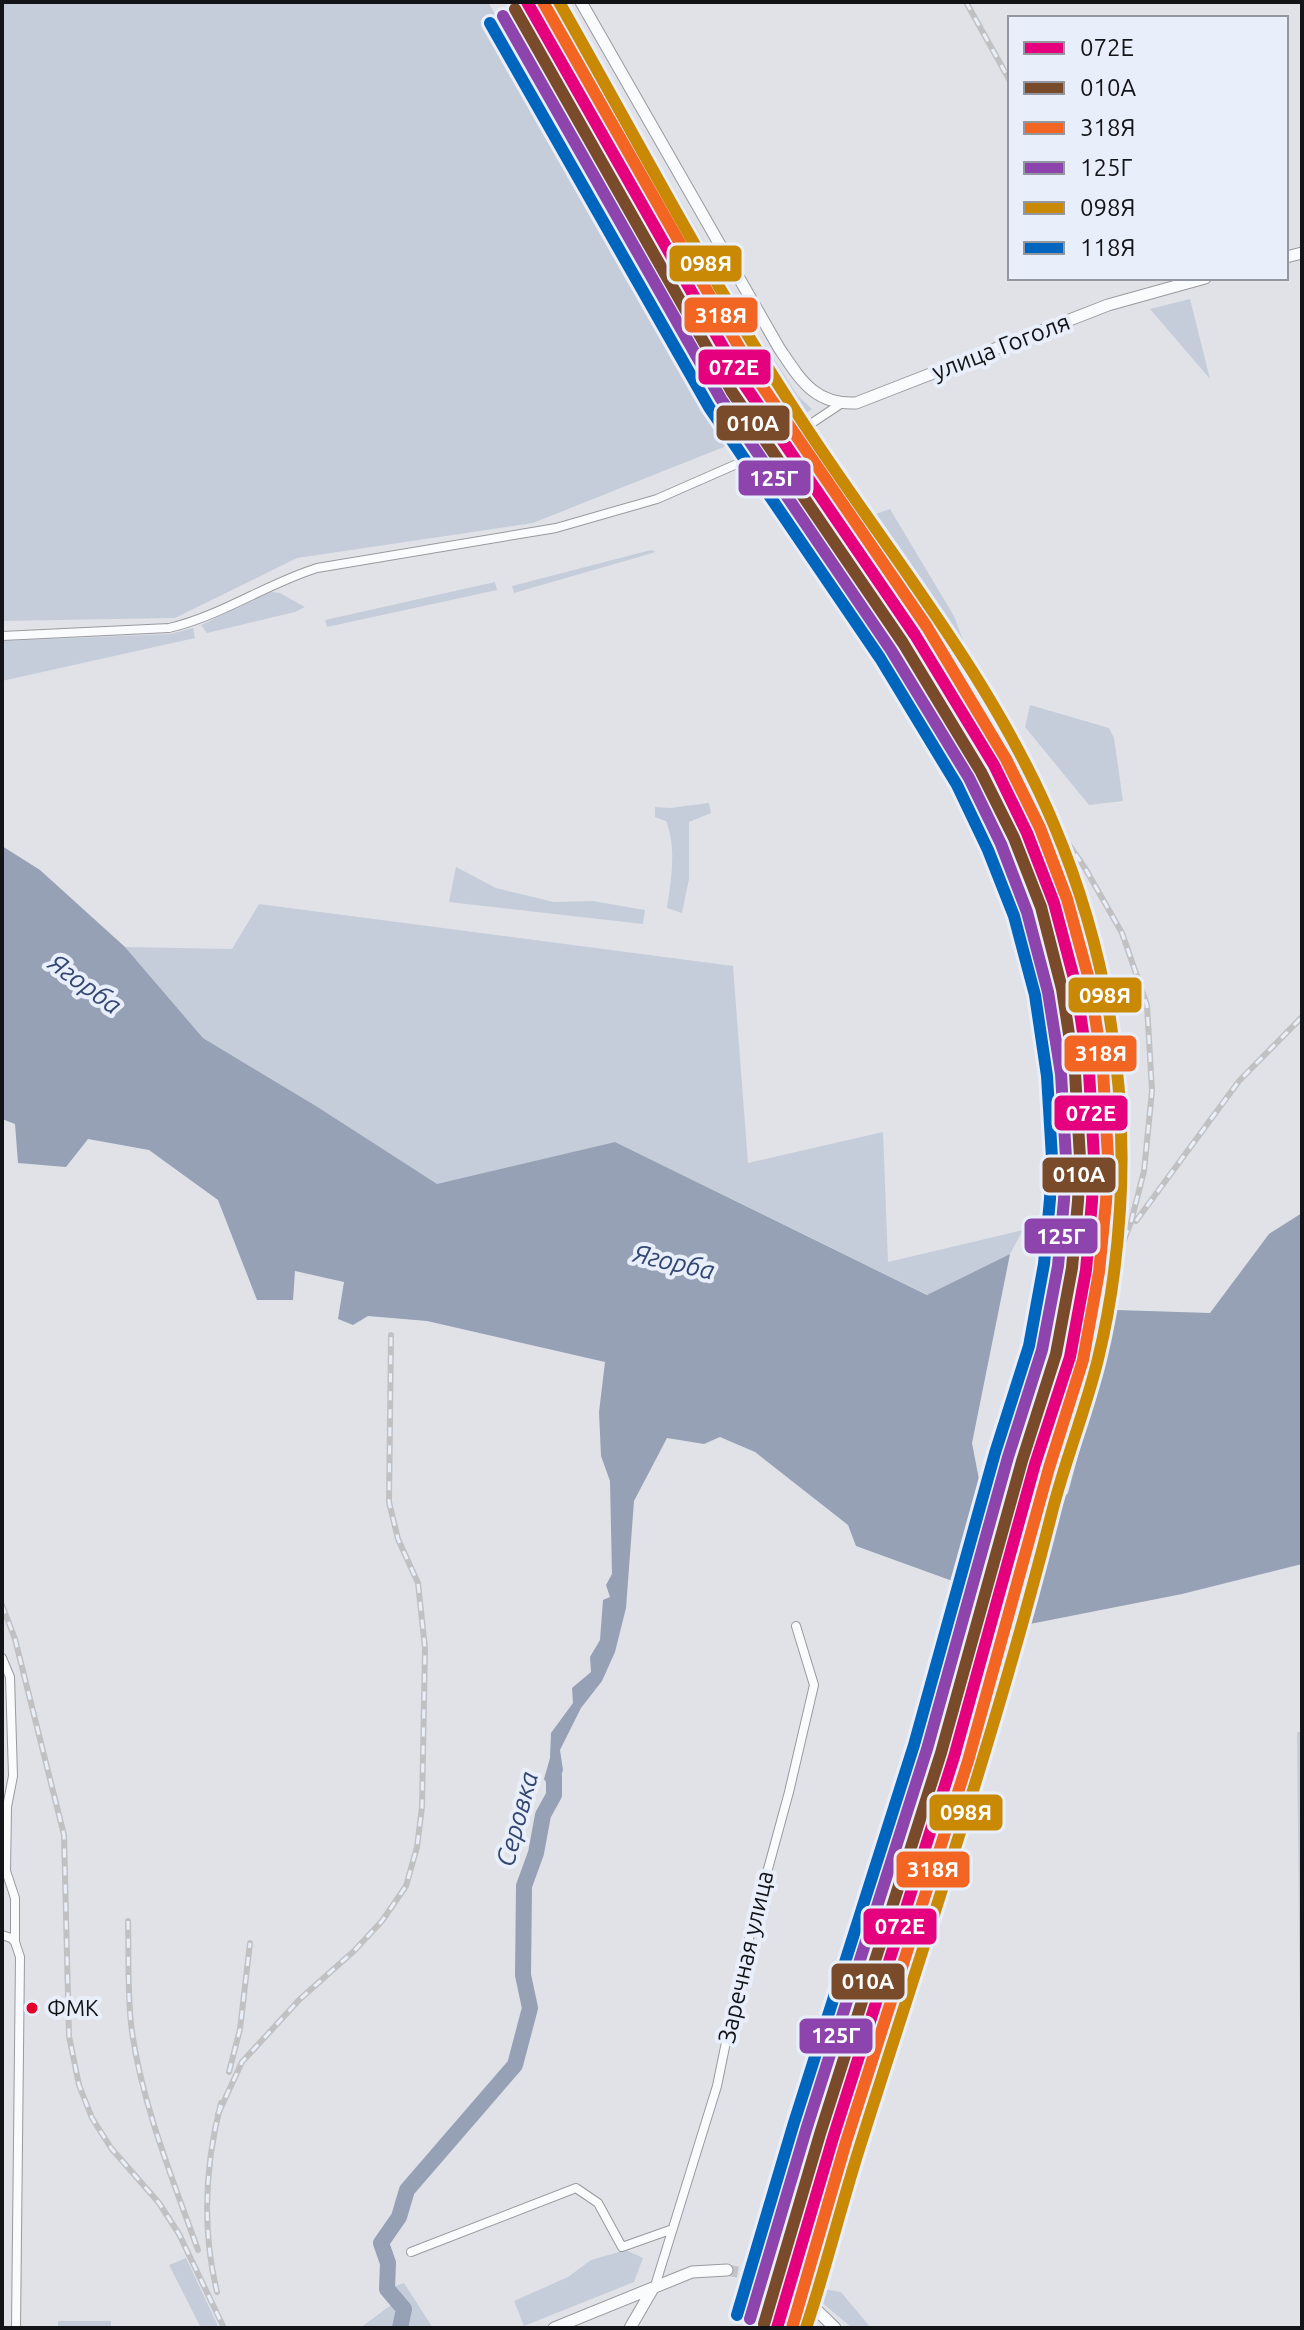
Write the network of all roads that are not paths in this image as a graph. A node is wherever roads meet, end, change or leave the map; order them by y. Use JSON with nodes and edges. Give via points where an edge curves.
{"nodes":[{"id":1,"x":581,"y":2,"type":"edge"},
{"id":2,"x":1198,"y":280,"type":"edge"},
{"id":3,"x":842,"y":403,"type":"junction"},
{"id":4,"x":803,"y":429,"type":"dead end"},
{"id":5,"x":755,"y":456,"type":"dead end"},
{"id":6,"x":2,"y":636,"type":"edge"},
{"id":7,"x":796,"y":1626,"type":"dead end"},
{"id":8,"x":2,"y":1658,"type":"edge"},
{"id":9,"x":2,"y":1935,"type":"edge"},
{"id":10,"x":15,"y":1942,"type":"junction"},
{"id":11,"x":670,"y":2230,"type":"junction"},
{"id":12,"x":411,"y":2252,"type":"dead end"},
{"id":13,"x":727,"y":2270,"type":"tunnel mouth"},
{"id":14,"x":655,"y":2286,"type":"junction"},
{"id":15,"x":790,"y":2289,"type":"tunnel mouth"},
{"id":16,"x":16,"y":2328,"type":"edge"},
{"id":17,"x":554,"y":2328,"type":"edge"},
{"id":18,"x":630,"y":2328,"type":"edge"},
{"id":19,"x":835,"y":2328,"type":"edge"}],
"edges":[{"from":1,"to":3,"type":"street","via":[[779,348],[815,393]]},
{"from":2,"to":3,"type":"street","name":"улица Гоголя","via":[[1108,305],[856,403]]},
{"from":3,"to":4,"type":"street","name":"улица Гоголя"},
{"from":5,"to":6,"type":"street","via":[[657,499],[556,528],[317,568],[194,622]]},
{"from":7,"to":11,"type":"street","name":"Заречная улица","via":[[814,1685],[742,1964],[717,2086]]},
{"from":8,"to":10,"type":"street","via":[[10,1677],[13,1776],[6,1871],[15,1898]]},
{"from":9,"to":10,"type":"street"},
{"from":10,"to":16,"type":"street","via":[[20,1957]]},
{"from":11,"to":12,"type":"street","via":[[622,2247],[598,2203],[576,2188]]},
{"from":11,"to":14,"type":"street","name":"Заречная улица"},
{"from":13,"to":14,"type":"street","via":[[692,2272]]},
{"from":14,"to":17,"type":"street"},
{"from":14,"to":18,"type":"street"},
{"from":15,"to":19,"type":"street"}]}
